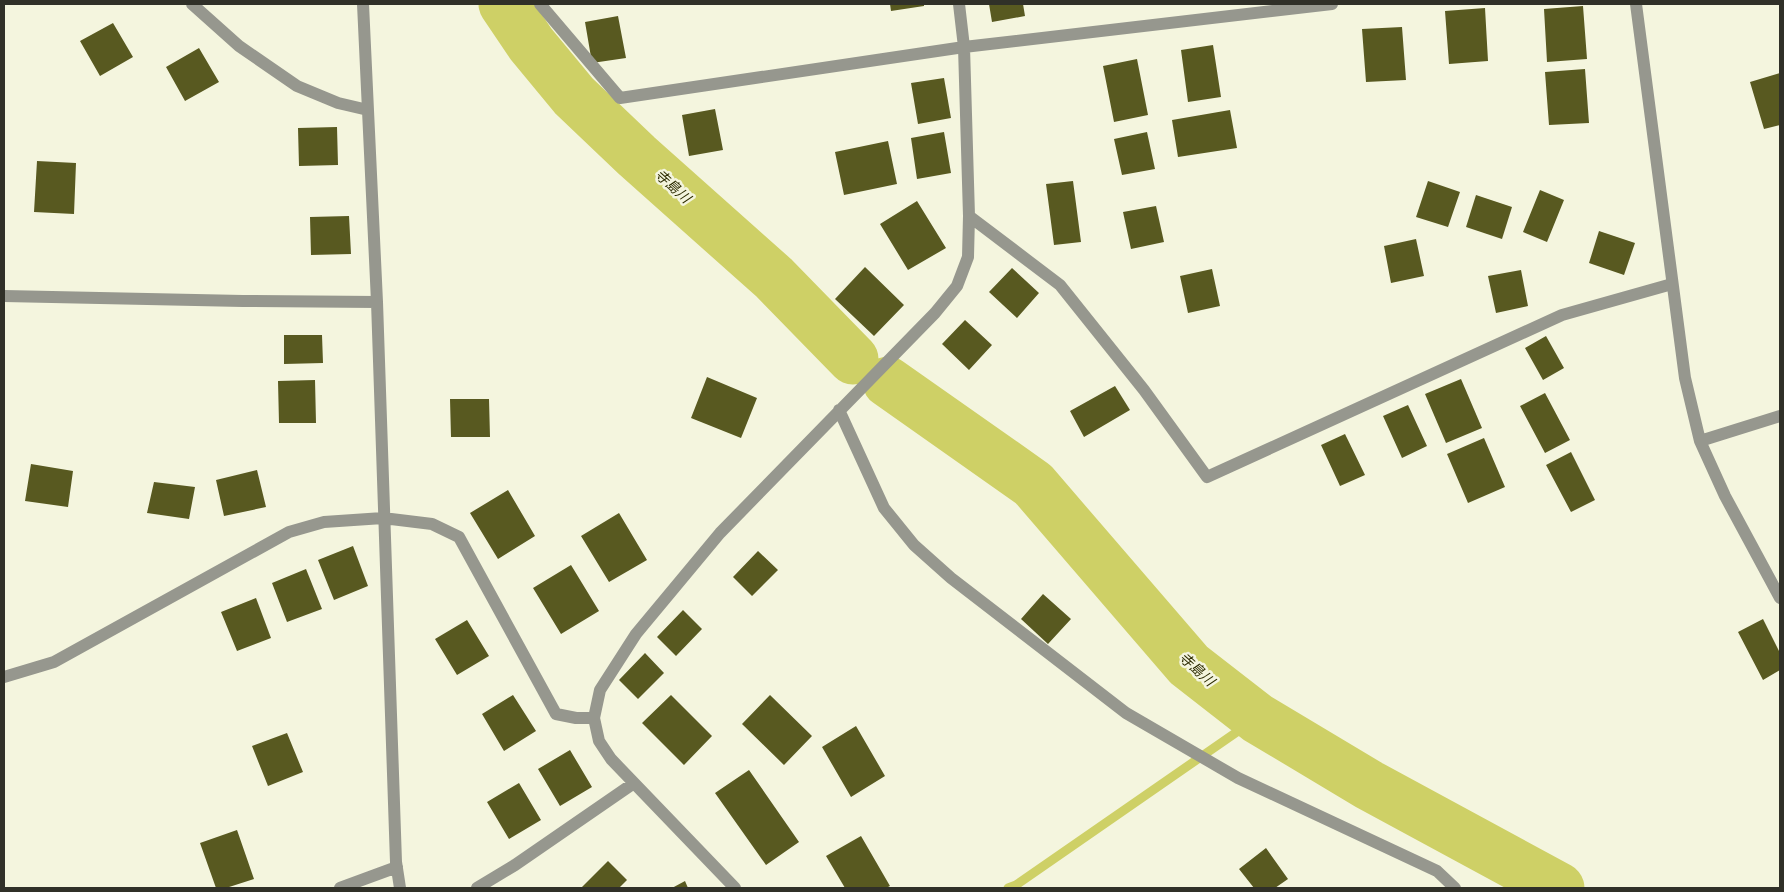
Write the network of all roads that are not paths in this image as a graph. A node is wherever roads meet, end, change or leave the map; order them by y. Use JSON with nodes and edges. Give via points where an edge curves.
{"nodes":[{"id":1,"x":192,"y":4,"type":"edge"},
{"id":2,"x":363,"y":4,"type":"edge"},
{"id":3,"x":540,"y":4,"type":"edge"},
{"id":4,"x":959,"y":4,"type":"edge"},
{"id":5,"x":1332,"y":4,"type":"edge"},
{"id":6,"x":1636,"y":4,"type":"edge"},
{"id":7,"x":964,"y":47,"type":"junction"},
{"id":8,"x":368,"y":110,"type":"junction"},
{"id":9,"x":969,"y":216,"type":"junction"},
{"id":10,"x":1672,"y":284,"type":"junction"},
{"id":11,"x":4,"y":296,"type":"edge"},
{"id":12,"x":376,"y":302,"type":"junction"},
{"id":13,"x":839,"y":410,"type":"junction"},
{"id":14,"x":1780,"y":416,"type":"edge"},
{"id":15,"x":1700,"y":441,"type":"junction"},
{"id":16,"x":383,"y":518,"type":"junction"},
{"id":17,"x":1780,"y":598,"type":"edge"},
{"id":18,"x":4,"y":678,"type":"edge"},
{"id":19,"x":594,"y":718,"type":"junction"},
{"id":20,"x":634,"y":783,"type":"junction"},
{"id":21,"x":397,"y":867,"type":"junction"},
{"id":22,"x":340,"y":888,"type":"edge"},
{"id":23,"x":400,"y":888,"type":"edge"},
{"id":24,"x":477,"y":888,"type":"edge"},
{"id":25,"x":735,"y":888,"type":"edge"},
{"id":26,"x":1455,"y":888,"type":"edge"}],
"edges":[{"from":1,"to":8,"type":"street","via":[[239,46],[296,86],[338,103]]},
{"from":2,"to":8,"type":"street"},
{"from":3,"to":7,"type":"street","via":[[620,98]]},
{"from":4,"to":7,"type":"street"},
{"from":5,"to":7,"type":"street"},
{"from":6,"to":10,"type":"street"},
{"from":7,"to":9,"type":"street"},
{"from":8,"to":12,"type":"street"},
{"from":9,"to":10,"type":"street","via":[[1060,285],[1144,390],[1207,478],[1562,315]]},
{"from":9,"to":13,"type":"street","via":[[968,257],[957,286],[935,313]]},
{"from":10,"to":15,"type":"street","via":[[1685,378]]},
{"from":11,"to":12,"type":"street"},
{"from":12,"to":16,"type":"street"},
{"from":13,"to":19,"type":"street","via":[[720,533],[636,634],[600,690]]},
{"from":13,"to":26,"type":"street","via":[[884,508],[914,545],[951,578],[1126,713],[1238,778],[1437,871]]},
{"from":14,"to":15,"type":"street"},
{"from":15,"to":17,"type":"street","via":[[1725,496]]},
{"from":16,"to":18,"type":"street","via":[[324,522],[289,532],[54,662]]},
{"from":16,"to":19,"type":"street","via":[[432,524],[459,537],[556,714]]},
{"from":16,"to":21,"type":"street"},
{"from":19,"to":20,"type":"street","via":[[599,741],[611,760]]},
{"from":20,"to":24,"type":"street"},
{"from":20,"to":25,"type":"street"},
{"from":21,"to":22,"type":"street"},
{"from":21,"to":23,"type":"street"}]}
